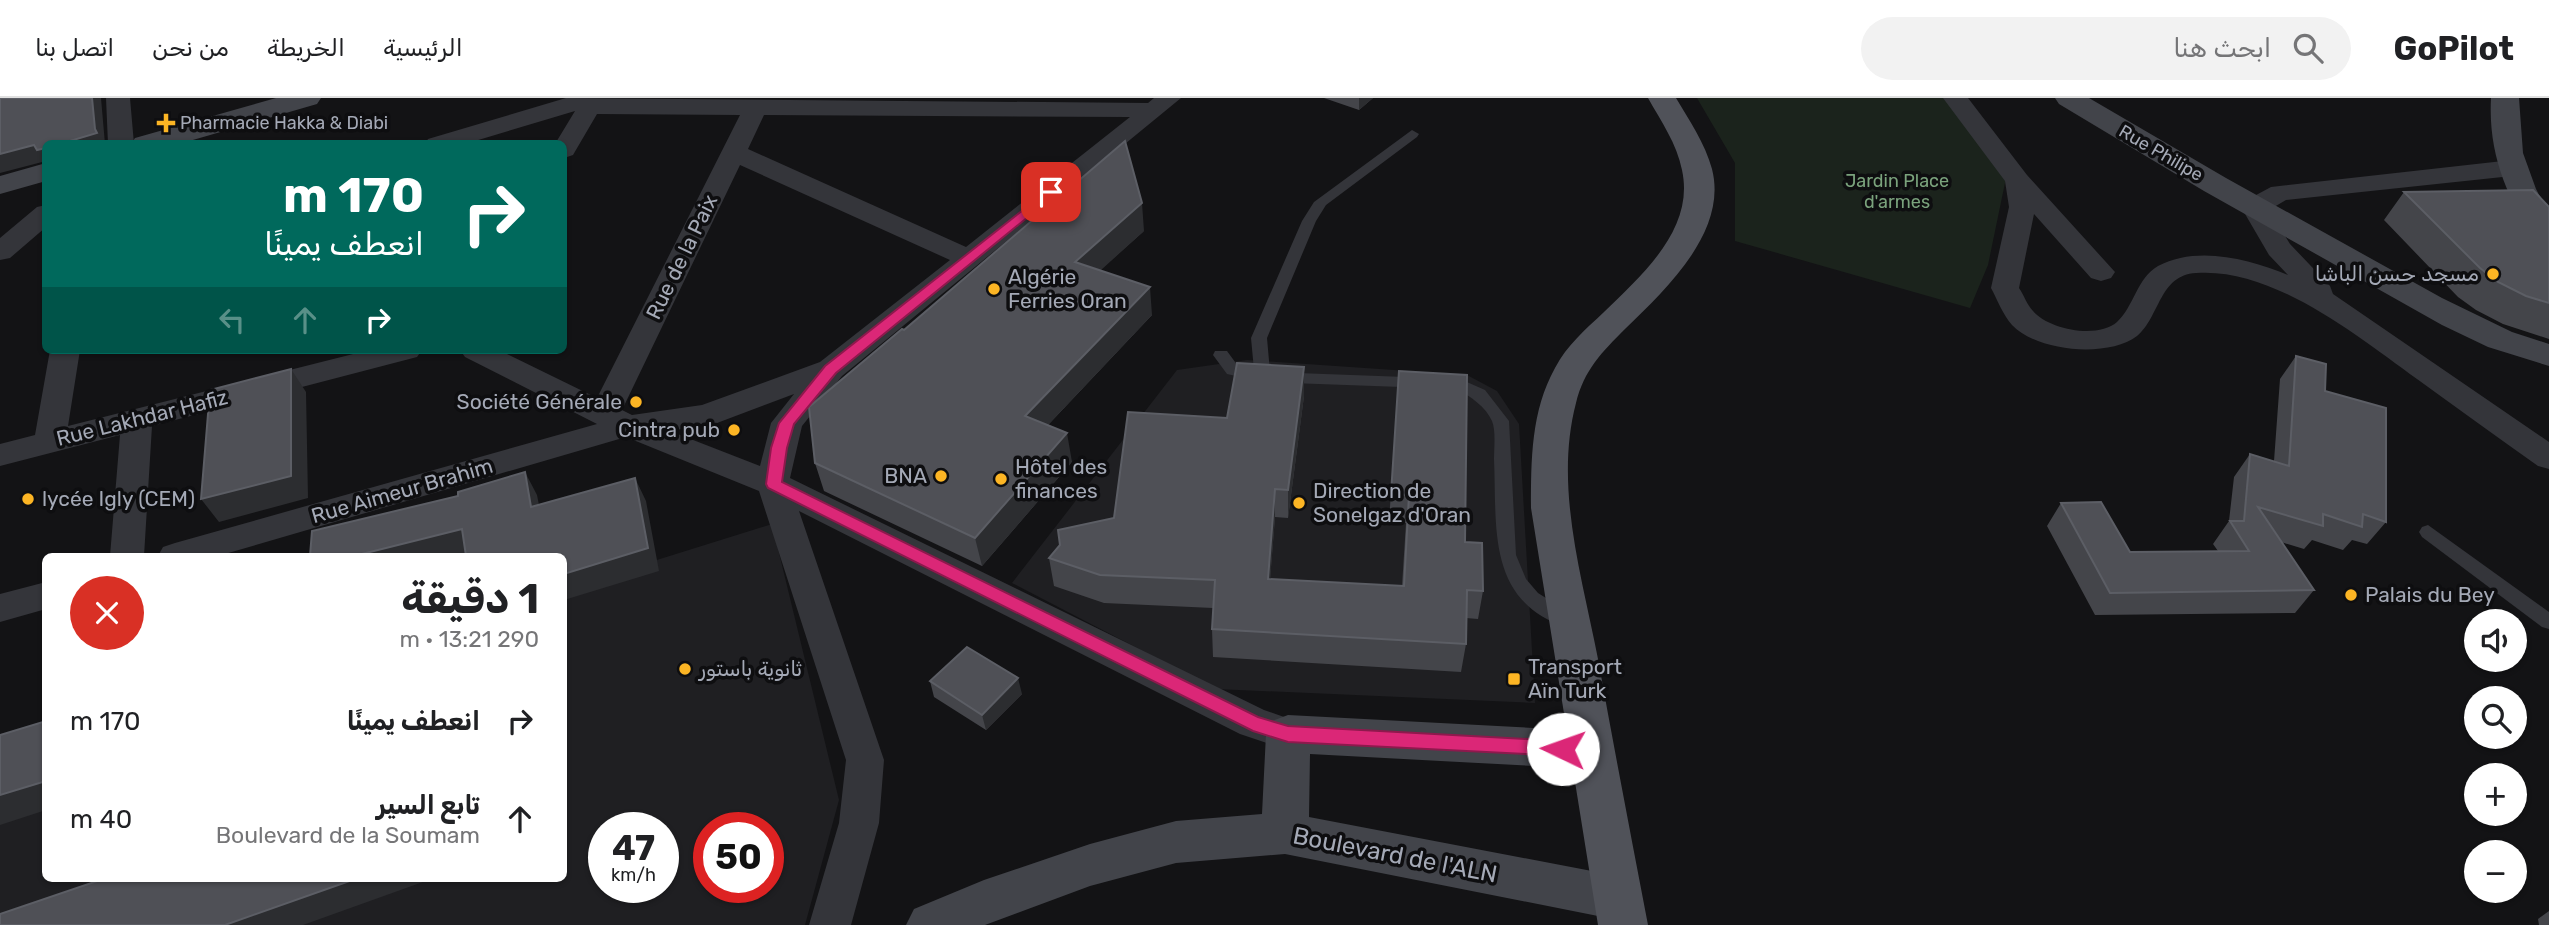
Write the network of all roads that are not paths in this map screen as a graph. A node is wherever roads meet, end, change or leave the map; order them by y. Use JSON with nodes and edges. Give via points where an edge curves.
{"nodes":[{"id":1,"x":118,"y":98,"type":"edge"},
{"id":2,"x":307,"y":98,"type":"edge"},
{"id":3,"x":1662,"y":98,"type":"edge"},
{"id":4,"x":1955,"y":98,"type":"edge"},
{"id":5,"x":2069,"y":98,"type":"edge"},
{"id":6,"x":2505,"y":98,"type":"edge"},
{"id":7,"x":586,"y":102,"type":"edge"},
{"id":8,"x":756,"y":104,"type":"edge"},
{"id":9,"x":1161,"y":104,"type":"edge"},
{"id":10,"x":1412,"y":134,"type":"dead end"},
{"id":11,"x":121,"y":140,"type":"edge"},
{"id":12,"x":159,"y":140,"type":"edge"},
{"id":13,"x":450,"y":140,"type":"edge"},
{"id":14,"x":567,"y":143,"type":"edge"},
{"id":15,"x":733,"y":152,"type":"junction"},
{"id":16,"x":2512,"y":168,"type":"junction"},
{"id":17,"x":42,"y":173,"type":"edge"},
{"id":18,"x":2018,"y":180,"type":"junction"},
{"id":19,"x":0,"y":186,"type":"edge"},
{"id":20,"x":2254,"y":207,"type":"junction"},
{"id":21,"x":42,"y":216,"type":"edge"},
{"id":22,"x":2549,"y":237,"type":"edge"},
{"id":23,"x":0,"y":252,"type":"edge"},
{"id":24,"x":968,"y":258,"type":"junction"},
{"id":25,"x":2101,"y":272,"type":"dead end"},
{"id":26,"x":2331,"y":304,"type":"junction"},
{"id":27,"x":64,"y":354,"type":"edge"},
{"id":28,"x":392,"y":354,"type":"edge"},
{"id":29,"x":483,"y":354,"type":"edge"},
{"id":30,"x":1221,"y":355,"type":"dead end"},
{"id":31,"x":2549,"y":355,"type":"edge"},
{"id":32,"x":831,"y":369,"type":"junction"},
{"id":33,"x":1263,"y":377,"type":"junction"},
{"id":34,"x":137,"y":420,"type":"junction"},
{"id":35,"x":616,"y":421,"type":"junction"},
{"id":36,"x":50,"y":441,"type":"junction"},
{"id":37,"x":0,"y":455,"type":"edge"},
{"id":38,"x":2549,"y":458,"type":"edge"},
{"id":39,"x":774,"y":484,"type":"junction"},
{"id":40,"x":2428,"y":532,"type":"dead end"},
{"id":41,"x":127,"y":553,"type":"edge"},
{"id":42,"x":185,"y":553,"type":"edge"},
{"id":43,"x":42,"y":596,"type":"edge"},
{"id":44,"x":0,"y":608,"type":"edge"},
{"id":45,"x":1568,"y":621,"type":"junction"},
{"id":46,"x":2549,"y":622,"type":"edge"},
{"id":47,"x":1288,"y":734,"type":"junction"},
{"id":48,"x":1590,"y":750,"type":"junction"},
{"id":49,"x":1285,"y":833,"type":"junction"},
{"id":50,"x":1620,"y":912,"type":"edge"},
{"id":51,"x":830,"y":925,"type":"edge"},
{"id":52,"x":931,"y":925,"type":"edge"}],
"edges":[{"from":1,"to":11,"type":"street"},
{"from":2,"to":12,"type":"street"},
{"from":3,"to":45,"type":"main road","via":[[1695,163],[1699,199],[1685,239],[1670,262],[1619,317],[1590,340],[1560,391],[1553,424],[1550,509]]},
{"from":4,"to":18,"type":"street"},
{"from":5,"to":20,"type":"street","name":"Rue Philipe"},
{"from":6,"to":16,"type":"street","via":[[2503,117]]},
{"from":7,"to":8,"type":"street"},
{"from":7,"to":13,"type":"street"},
{"from":7,"to":14,"type":"street"},
{"from":8,"to":9,"type":"street"},
{"from":8,"to":15,"type":"street","name":"Rue de la Paix"},
{"from":9,"to":24,"type":"street"},
{"from":10,"to":33,"type":"lane","via":[[1321,202],[1259,338]]},
{"from":15,"to":24,"type":"street"},
{"from":15,"to":35,"type":"street","name":"Rue de la Paix"},
{"from":16,"to":20,"type":"street","via":[[2280,194]]},
{"from":16,"to":22,"type":"street"},
{"from":17,"to":19,"type":"street"},
{"from":18,"to":25,"type":"street"},
{"from":18,"to":26,"type":"street","via":[[2022,207],[2005,288],[2023,319],[2041,330],[2063,338],[2107,340],[2129,328],[2158,279],[2194,264],[2250,269]]},
{"from":20,"to":26,"type":"street","via":[[2279,249]]},
{"from":20,"to":31,"type":"street","name":"Rue Philipe","via":[[2477,330]]},
{"from":21,"to":23,"type":"street"},
{"from":24,"to":32,"type":"street"},
{"from":26,"to":38,"type":"street"},
{"from":27,"to":36,"type":"street"},
{"from":28,"to":34,"type":"street","name":"Rue Lakhdar Hafiz"},
{"from":29,"to":35,"type":"street"},
{"from":30,"to":33,"type":"lane","via":[[1233,370]]},
{"from":32,"to":35,"type":"street","via":[[706,415]]},
{"from":32,"to":39,"type":"street","via":[[787,423]]},
{"from":33,"to":45,"type":"lane","via":[[1460,384],[1479,394],[1501,421],[1507,555],[1518,582],[1531,598]]},
{"from":34,"to":36,"type":"street","name":"Rue Lakhdar Hafiz"},
{"from":34,"to":41,"type":"street"},
{"from":35,"to":39,"type":"street"},
{"from":35,"to":42,"type":"street","name":"Rue Aimeur Brahim"},
{"from":36,"to":37,"type":"street","name":"Rue Lakhdar Hafiz"},
{"from":39,"to":47,"type":"street","via":[[1242,718]]},
{"from":39,"to":51,"type":"street","via":[[864,760],[862,810]]},
{"from":40,"to":46,"type":"lane"},
{"from":43,"to":44,"type":"street"},
{"from":45,"to":48,"type":"main road"},
{"from":47,"to":48,"type":"street"},
{"from":47,"to":49,"type":"street"},
{"from":48,"to":50,"type":"main road"},
{"from":49,"to":50,"type":"street","name":"Boulevard de l'ALN"},
{"from":49,"to":52,"type":"street","name":"Boulevard de l'ALN","via":[[1164,846],[1090,865]]}]}
